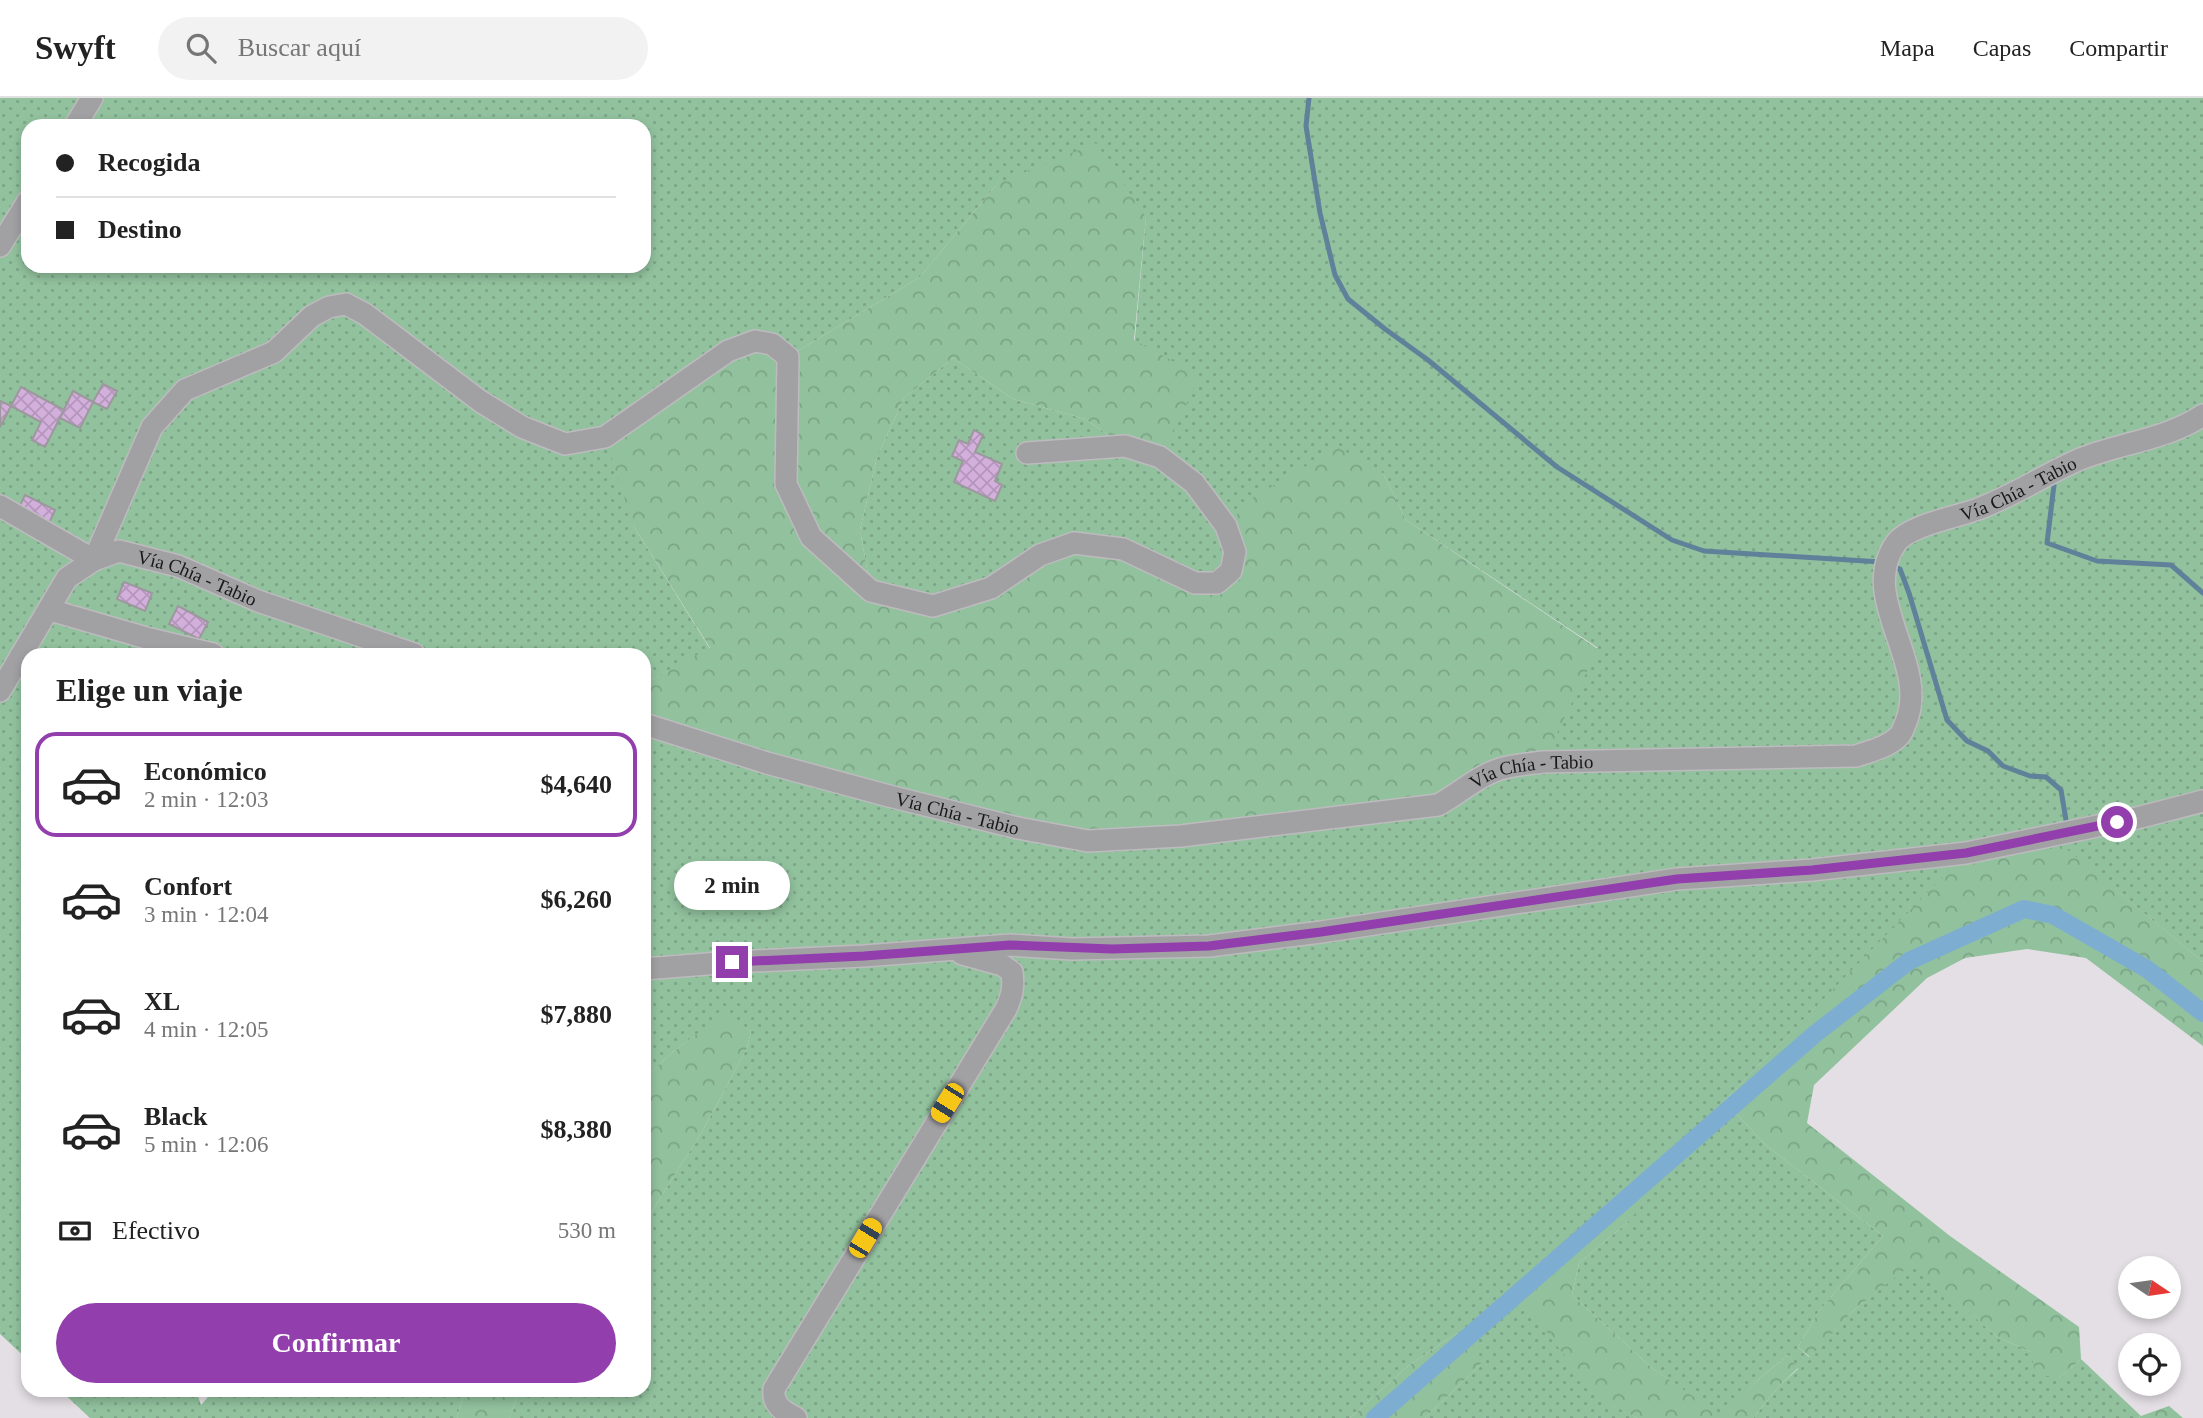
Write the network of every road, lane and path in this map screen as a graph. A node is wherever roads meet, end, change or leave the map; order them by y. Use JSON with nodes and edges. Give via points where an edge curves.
{"nodes":[{"id":1,"x":92,"y":98,"type":"edge"},
{"id":2,"x":79,"y":119,"type":"edge"},
{"id":3,"x":21,"y":212,"type":"edge"},
{"id":4,"x":0,"y":246,"type":"edge"},
{"id":5,"x":2203,"y":415,"type":"edge"},
{"id":6,"x":1027,"y":453,"type":"dead end"},
{"id":7,"x":0,"y":506,"type":"edge"},
{"id":8,"x":94,"y":560,"type":"junction"},
{"id":9,"x":50,"y":610,"type":"junction"},
{"id":10,"x":27,"y":648,"type":"edge"},
{"id":11,"x":188,"y":648,"type":"edge"},
{"id":12,"x":396,"y":648,"type":"edge"},
{"id":13,"x":21,"y":657,"type":"edge"},
{"id":14,"x":0,"y":691,"type":"edge"},
{"id":15,"x":651,"y":726,"type":"edge"},
{"id":16,"x":2203,"y":801,"type":"edge"},
{"id":17,"x":953,"y":950,"type":"junction"},
{"id":18,"x":651,"y":969,"type":"edge"},
{"id":19,"x":796,"y":1418,"type":"edge"}],
"edges":[{"from":1,"to":2,"type":"street"},
{"from":3,"to":4,"type":"street"},
{"from":5,"to":15,"type":"street","name":"Vía Chía - Tabio","via":[[2159,436],[2079,460],[2005,499],[1916,529],[1898,541],[1885,562],[1884,588],[1911,684],[1912,708],[1901,735],[1856,756],[1544,762],[1500,769],[1438,805],[1181,836],[1088,841],[889,796]]},
{"from":6,"to":8,"type":"street","via":[[1125,446],[1160,457],[1194,483],[1226,526],[1235,552],[1231,571],[1217,583],[1195,583],[1124,549],[1074,543],[1040,555],[991,588],[933,606],[871,592],[811,537],[786,484],[788,357],[772,344],[755,341],[728,351],[605,437],[565,444],[522,427],[480,401],[346,304],[312,316],[274,352],[185,390],[152,427]]},
{"from":7,"to":8,"type":"street"},
{"from":8,"to":9,"type":"street","name":"Vía Chía - Tabio","via":[[67,578]]},
{"from":8,"to":12,"type":"street","name":"Vía Chía - Tabio","via":[[119,551],[178,566],[258,601]]},
{"from":9,"to":10,"type":"street","name":"Vía Chía - Tabio"},
{"from":9,"to":11,"type":"street"},
{"from":13,"to":14,"type":"street","name":"Vía Chía - Tabio"},
{"from":16,"to":17,"type":"street","via":[[1966,853],[1677,879],[1209,946],[1010,945]]},
{"from":17,"to":18,"type":"street"},
{"from":17,"to":19,"type":"street","via":[[1012,972],[1012,997],[774,1389],[775,1404]]}]}
